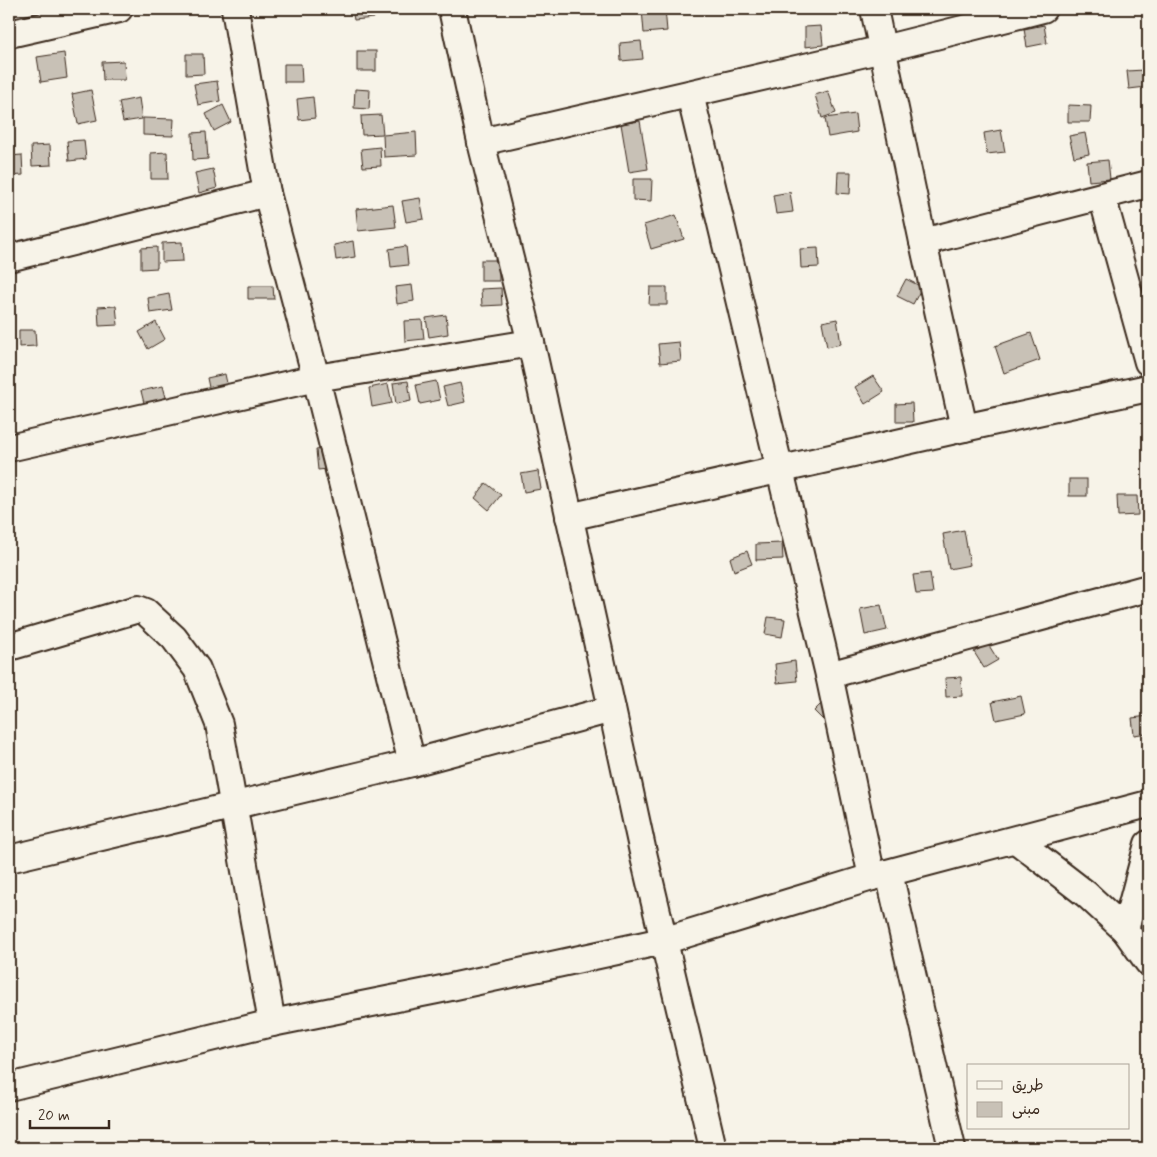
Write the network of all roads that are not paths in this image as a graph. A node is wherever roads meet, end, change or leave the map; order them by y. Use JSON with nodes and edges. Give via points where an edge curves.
{"nodes":[{"id":1,"x":119,"y":9,"type":"edge"},
{"id":2,"x":234,"y":9,"type":"edge"},
{"id":3,"x":452,"y":9,"type":"edge"},
{"id":4,"x":874,"y":9,"type":"edge"},
{"id":5,"x":1043,"y":9,"type":"edge"},
{"id":6,"x":22,"y":24,"type":"edge"},
{"id":7,"x":883,"y":49,"type":"junction"},
{"id":8,"x":690,"y":94,"type":"junction"},
{"id":9,"x":481,"y":142,"type":"junction"},
{"id":10,"x":1148,"y":184,"type":"edge"},
{"id":11,"x":268,"y":193,"type":"junction"},
{"id":12,"x":1102,"y":196,"type":"junction"},
{"id":13,"x":923,"y":242,"type":"junction"},
{"id":14,"x":9,"y":258,"type":"edge"},
{"id":15,"x":530,"y":343,"type":"junction"},
{"id":16,"x":1148,"y":362,"type":"edge"},
{"id":17,"x":316,"y":378,"type":"junction"},
{"id":18,"x":1148,"y":388,"type":"edge"},
{"id":19,"x":964,"y":428,"type":"junction"},
{"id":20,"x":9,"y":448,"type":"edge"},
{"id":21,"x":780,"y":470,"type":"junction"},
{"id":22,"x":569,"y":517,"type":"junction"},
{"id":23,"x":1148,"y":588,"type":"edge"},
{"id":24,"x":9,"y":647,"type":"edge"},
{"id":25,"x":829,"y":676,"type":"junction"},
{"id":26,"x":612,"y":709,"type":"junction"},
{"id":27,"x":412,"y":763,"type":"junction"},
{"id":28,"x":1148,"y":804,"type":"edge"},
{"id":29,"x":233,"y":805,"type":"junction"},
{"id":30,"x":1016,"y":840,"type":"junction"},
{"id":31,"x":1148,"y":844,"type":"edge"},
{"id":32,"x":9,"y":860,"type":"edge"},
{"id":33,"x":880,"y":875,"type":"junction"},
{"id":34,"x":1125,"y":930,"type":"junction"},
{"id":35,"x":663,"y":941,"type":"junction"},
{"id":36,"x":1148,"y":962,"type":"edge"},
{"id":37,"x":272,"y":1023,"type":"junction"},
{"id":38,"x":9,"y":1087,"type":"edge"},
{"id":39,"x":713,"y":1148,"type":"edge"},
{"id":40,"x":952,"y":1148,"type":"edge"}],
"edges":[{"from":1,"to":6,"type":"street"},
{"from":2,"to":11,"type":"street"},
{"from":3,"to":9,"type":"street"},
{"from":4,"to":7,"type":"street"},
{"from":5,"to":7,"type":"street"},
{"from":7,"to":8,"type":"street"},
{"from":7,"to":13,"type":"street"},
{"from":8,"to":9,"type":"street"},
{"from":8,"to":21,"type":"street"},
{"from":9,"to":15,"type":"street"},
{"from":10,"to":12,"type":"street"},
{"from":11,"to":14,"type":"street"},
{"from":11,"to":17,"type":"street"},
{"from":12,"to":13,"type":"street"},
{"from":12,"to":16,"type":"street"},
{"from":13,"to":19,"type":"street"},
{"from":15,"to":17,"type":"street"},
{"from":15,"to":22,"type":"street"},
{"from":17,"to":20,"type":"street"},
{"from":17,"to":27,"type":"street"},
{"from":18,"to":19,"type":"street"},
{"from":19,"to":21,"type":"street"},
{"from":21,"to":22,"type":"street"},
{"from":21,"to":25,"type":"street"},
{"from":22,"to":26,"type":"street"},
{"from":23,"to":25,"type":"street"},
{"from":24,"to":29,"type":"street","via":[[128,610],[138,608],[146,612],[174,638],[197,669],[219,724]]},
{"from":25,"to":33,"type":"street"},
{"from":26,"to":27,"type":"street"},
{"from":26,"to":35,"type":"street"},
{"from":27,"to":29,"type":"street"},
{"from":28,"to":30,"type":"street"},
{"from":29,"to":32,"type":"street"},
{"from":29,"to":37,"type":"street"},
{"from":30,"to":33,"type":"street"},
{"from":30,"to":34,"type":"street","via":[[1086,894]]},
{"from":31,"to":34,"type":"street"},
{"from":33,"to":35,"type":"street"},
{"from":33,"to":40,"type":"street"},
{"from":34,"to":36,"type":"street"},
{"from":35,"to":37,"type":"street"},
{"from":35,"to":39,"type":"street"},
{"from":37,"to":38,"type":"street"}]}
